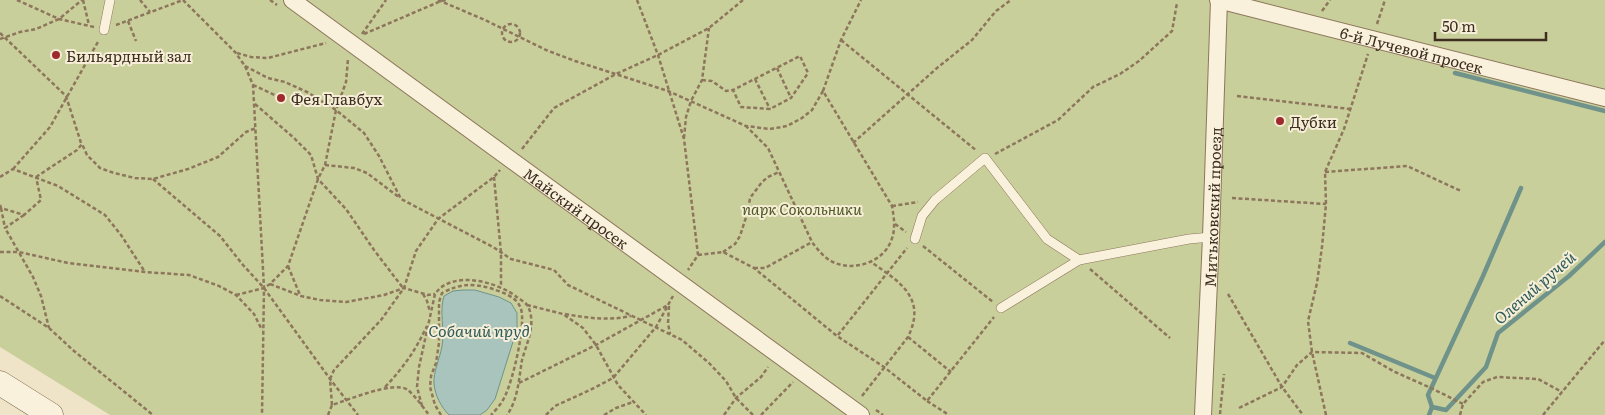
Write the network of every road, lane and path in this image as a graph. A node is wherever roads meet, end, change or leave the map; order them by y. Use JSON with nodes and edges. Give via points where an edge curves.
{"nodes":[{"id":1,"x":17,"y":0,"type":"edge"},
{"id":2,"x":82,"y":0,"type":"edge"},
{"id":3,"x":110,"y":0,"type":"edge"},
{"id":4,"x":140,"y":0,"type":"edge"},
{"id":5,"x":184,"y":0,"type":"edge"},
{"id":6,"x":292,"y":0,"type":"edge"},
{"id":7,"x":386,"y":0,"type":"edge"},
{"id":8,"x":447,"y":0,"type":"edge"},
{"id":9,"x":637,"y":0,"type":"edge"},
{"id":10,"x":743,"y":0,"type":"edge"},
{"id":11,"x":861,"y":0,"type":"edge"},
{"id":12,"x":1011,"y":0,"type":"edge"},
{"id":13,"x":1219,"y":0,"type":"edge"},
{"id":14,"x":1385,"y":0,"type":"edge"},
{"id":15,"x":439,"y":1,"type":"edge"},
{"id":16,"x":1178,"y":3,"type":"dead end"},
{"id":17,"x":150,"y":12,"type":"junction"},
{"id":18,"x":59,"y":19,"type":"junction"},
{"id":19,"x":128,"y":21,"type":"junction"},
{"id":20,"x":89,"y":26,"type":"junction"},
{"id":21,"x":708,"y":28,"type":"junction"},
{"id":22,"x":503,"y":29,"type":"junction"},
{"id":23,"x":104,"y":30,"type":"junction"},
{"id":24,"x":0,"y":33,"type":"edge"},
{"id":25,"x":338,"y":34,"type":"junction"},
{"id":26,"x":4,"y":37,"type":"junction"},
{"id":27,"x":519,"y":37,"type":"junction"},
{"id":28,"x":1372,"y":39,"type":"junction"},
{"id":29,"x":0,"y":40,"type":"edge"},
{"id":30,"x":136,"y":40,"type":"dead end"},
{"id":31,"x":357,"y":40,"type":"junction"},
{"id":32,"x":841,"y":40,"type":"junction"},
{"id":33,"x":235,"y":52,"type":"junction"},
{"id":34,"x":658,"y":55,"type":"junction"},
{"id":35,"x":245,"y":66,"type":"junction"},
{"id":36,"x":776,"y":68,"type":"junction"},
{"id":37,"x":616,"y":74,"type":"junction"},
{"id":38,"x":755,"y":79,"type":"junction"},
{"id":39,"x":702,"y":80,"type":"junction"},
{"id":40,"x":253,"y":85,"type":"junction"},
{"id":41,"x":733,"y":90,"type":"junction"},
{"id":42,"x":668,"y":91,"type":"junction"},
{"id":43,"x":823,"y":91,"type":"junction"},
{"id":44,"x":66,"y":96,"type":"junction"},
{"id":45,"x":907,"y":96,"type":"junction"},
{"id":46,"x":1237,"y":96,"type":"dead end"},
{"id":47,"x":282,"y":98,"type":"dead end"},
{"id":48,"x":791,"y":98,"type":"junction"},
{"id":49,"x":1605,"y":98,"type":"edge"},
{"id":50,"x":691,"y":101,"type":"junction"},
{"id":51,"x":255,"y":104,"type":"junction"},
{"id":52,"x":770,"y":109,"type":"junction"},
{"id":53,"x":1350,"y":109,"type":"junction"},
{"id":54,"x":336,"y":110,"type":"junction"},
{"id":55,"x":746,"y":126,"type":"junction"},
{"id":56,"x":256,"y":128,"type":"junction"},
{"id":57,"x":684,"y":140,"type":"junction"},
{"id":58,"x":853,"y":143,"type":"junction"},
{"id":59,"x":82,"y":144,"type":"junction"},
{"id":60,"x":985,"y":158,"type":"junction"},
{"id":61,"x":511,"y":160,"type":"junction"},
{"id":62,"x":326,"y":165,"type":"junction"},
{"id":63,"x":13,"y":169,"type":"junction"},
{"id":64,"x":780,"y":172,"type":"junction"},
{"id":65,"x":1325,"y":172,"type":"junction"},
{"id":66,"x":0,"y":177,"type":"edge"},
{"id":67,"x":36,"y":177,"type":"junction"},
{"id":68,"x":494,"y":177,"type":"junction"},
{"id":69,"x":318,"y":178,"type":"junction"},
{"id":70,"x":153,"y":179,"type":"junction"},
{"id":71,"x":1461,"y":192,"type":"dead end"},
{"id":72,"x":1232,"y":198,"type":"dead end"},
{"id":73,"x":401,"y":199,"type":"junction"},
{"id":74,"x":935,"y":200,"type":"junction"},
{"id":75,"x":1326,"y":204,"type":"junction"},
{"id":76,"x":0,"y":206,"type":"edge"},
{"id":77,"x":892,"y":206,"type":"junction"},
{"id":78,"x":24,"y":215,"type":"junction"},
{"id":79,"x":438,"y":219,"type":"junction"},
{"id":80,"x":895,"y":224,"type":"junction"},
{"id":81,"x":5,"y":228,"type":"junction"},
{"id":82,"x":1211,"y":237,"type":"junction"},
{"id":83,"x":915,"y":239,"type":"junction"},
{"id":84,"x":812,"y":242,"type":"junction"},
{"id":85,"x":0,"y":252,"type":"edge"},
{"id":86,"x":19,"y":252,"type":"junction"},
{"id":87,"x":501,"y":252,"type":"junction"},
{"id":88,"x":723,"y":252,"type":"junction"},
{"id":89,"x":698,"y":255,"type":"junction"},
{"id":90,"x":1079,"y":260,"type":"junction"},
{"id":91,"x":871,"y":262,"type":"junction"},
{"id":92,"x":288,"y":266,"type":"junction"},
{"id":93,"x":754,"y":268,"type":"junction"},
{"id":94,"x":144,"y":272,"type":"junction"},
{"id":95,"x":887,"y":273,"type":"junction"},
{"id":96,"x":475,"y":282,"type":"junction"},
{"id":97,"x":680,"y":283,"type":"junction"},
{"id":98,"x":270,"y":284,"type":"junction"},
{"id":99,"x":501,"y":287,"type":"junction"},
{"id":100,"x":264,"y":288,"type":"junction"},
{"id":101,"x":404,"y":288,"type":"junction"},
{"id":102,"x":422,"y":293,"type":"junction"},
{"id":103,"x":434,"y":294,"type":"junction"},
{"id":104,"x":1228,"y":294,"type":"dead end"},
{"id":105,"x":236,"y":295,"type":"junction"},
{"id":106,"x":0,"y":296,"type":"edge"},
{"id":107,"x":301,"y":296,"type":"junction"},
{"id":108,"x":669,"y":304,"type":"junction"},
{"id":109,"x":527,"y":305,"type":"junction"},
{"id":110,"x":1001,"y":308,"type":"junction"},
{"id":111,"x":430,"y":314,"type":"junction"},
{"id":112,"x":563,"y":314,"type":"junction"},
{"id":113,"x":632,"y":316,"type":"junction"},
{"id":114,"x":640,"y":320,"type":"junction"},
{"id":115,"x":429,"y":321,"type":"junction"},
{"id":116,"x":656,"y":327,"type":"junction"},
{"id":117,"x":49,"y":328,"type":"junction"},
{"id":118,"x":264,"y":332,"type":"junction"},
{"id":119,"x":670,"y":334,"type":"junction"},
{"id":120,"x":837,"y":336,"type":"junction"},
{"id":121,"x":908,"y":337,"type":"junction"},
{"id":122,"x":1170,"y":338,"type":"dead end"},
{"id":123,"x":1605,"y":340,"type":"edge"},
{"id":124,"x":596,"y":345,"type":"junction"},
{"id":125,"x":1312,"y":352,"type":"junction"},
{"id":126,"x":771,"y":364,"type":"dead end"},
{"id":127,"x":884,"y":367,"type":"junction"},
{"id":128,"x":801,"y":372,"type":"junction"},
{"id":129,"x":951,"y":372,"type":"junction"},
{"id":130,"x":1224,"y":374,"type":"dead end"},
{"id":131,"x":613,"y":378,"type":"junction"},
{"id":132,"x":330,"y":379,"type":"junction"},
{"id":133,"x":0,"y":383,"type":"edge"},
{"id":134,"x":519,"y":384,"type":"junction"},
{"id":135,"x":1282,"y":387,"type":"junction"},
{"id":136,"x":384,"y":388,"type":"junction"},
{"id":137,"x":1562,"y":392,"type":"junction"},
{"id":138,"x":736,"y":398,"type":"junction"},
{"id":139,"x":860,"y":398,"type":"dead end"},
{"id":140,"x":347,"y":400,"type":"junction"},
{"id":141,"x":927,"y":401,"type":"junction"},
{"id":142,"x":633,"y":402,"type":"junction"},
{"id":143,"x":332,"y":404,"type":"junction"},
{"id":144,"x":1463,"y":404,"type":"junction"},
{"id":145,"x":422,"y":406,"type":"junction"},
{"id":146,"x":1239,"y":408,"type":"dead end"},
{"id":147,"x":51,"y":415,"type":"edge"},
{"id":148,"x":153,"y":415,"type":"edge"},
{"id":149,"x":262,"y":415,"type":"edge"},
{"id":150,"x":328,"y":415,"type":"edge"},
{"id":151,"x":358,"y":415,"type":"edge"},
{"id":152,"x":428,"y":415,"type":"edge"},
{"id":153,"x":441,"y":415,"type":"edge"},
{"id":154,"x":491,"y":415,"type":"edge"},
{"id":155,"x":507,"y":415,"type":"edge"},
{"id":156,"x":546,"y":415,"type":"edge"},
{"id":157,"x":604,"y":415,"type":"edge"},
{"id":158,"x":646,"y":415,"type":"edge"},
{"id":159,"x":724,"y":415,"type":"edge"},
{"id":160,"x":754,"y":415,"type":"edge"},
{"id":161,"x":761,"y":415,"type":"edge"},
{"id":162,"x":861,"y":415,"type":"edge"},
{"id":163,"x":949,"y":415,"type":"edge"},
{"id":164,"x":1202,"y":415,"type":"edge"},
{"id":165,"x":1220,"y":415,"type":"edge"},
{"id":166,"x":1303,"y":415,"type":"edge"},
{"id":167,"x":1326,"y":415,"type":"edge"},
{"id":168,"x":1460,"y":415,"type":"edge"},
{"id":169,"x":1543,"y":415,"type":"edge"}],
"edges":[{"from":1,"to":18,"type":"path"},
{"from":2,"to":18,"type":"path"},
{"from":2,"to":20,"type":"path"},
{"from":3,"to":23,"type":"lane"},
{"from":4,"to":17,"type":"path"},
{"from":5,"to":17,"type":"path"},
{"from":5,"to":33,"type":"path"},
{"from":6,"to":25,"type":"street","name":"Майский просек"},
{"from":7,"to":31,"type":"path"},
{"from":8,"to":15,"type":"path"},
{"from":9,"to":34,"type":"path"},
{"from":10,"to":21,"type":"path"},
{"from":11,"to":32,"type":"path"},
{"from":12,"to":45,"type":"path","via":[[996,11],[972,40]]},
{"from":13,"to":28,"type":"street","name":"6-й Лучевой просек"},
{"from":13,"to":82,"type":"street","name":"Митьковский проезд"},
{"from":14,"to":28,"type":"path"},
{"from":15,"to":22,"type":"path"},
{"from":15,"to":31,"type":"path"},
{"from":16,"to":60,"type":"path","via":[[1172,31],[1139,61],[1094,86],[1058,120]]},
{"from":17,"to":19,"type":"path"},
{"from":18,"to":20,"type":"path"},
{"from":18,"to":26,"type":"path"},
{"from":19,"to":23,"type":"path"},
{"from":19,"to":30,"type":"path"},
{"from":20,"to":23,"type":"path"},
{"from":21,"to":34,"type":"path"},
{"from":21,"to":39,"type":"path"},
{"from":22,"to":27,"type":"path"},
{"from":22,"to":27,"type":"path","via":[[503,38],[507,41],[516,41]]},
{"from":22,"to":27,"type":"path","via":[[506,25],[515,24],[519,28]]},
{"from":23,"to":44,"type":"path"},
{"from":24,"to":26,"type":"path"},
{"from":25,"to":31,"type":"street","name":"Майский просек"},
{"from":25,"to":33,"type":"path","via":[[328,42],[268,58]]},
{"from":26,"to":29,"type":"path"},
{"from":26,"to":44,"type":"path"},
{"from":27,"to":37,"type":"path"},
{"from":28,"to":49,"type":"street","name":"6-й Лучевой просек"},
{"from":28,"to":53,"type":"path"},
{"from":31,"to":54,"type":"path","via":[[348,57],[346,82]]},
{"from":31,"to":61,"type":"street","name":"Майский просек"},
{"from":32,"to":43,"type":"path"},
{"from":32,"to":45,"type":"path"},
{"from":33,"to":35,"type":"path"},
{"from":34,"to":37,"type":"path"},
{"from":34,"to":42,"type":"path"},
{"from":35,"to":40,"type":"path"},
{"from":35,"to":54,"type":"path","via":[[307,92]]},
{"from":36,"to":38,"type":"path"},
{"from":36,"to":48,"type":"path"},
{"from":36,"to":48,"type":"path","via":[[800,56],[808,73]]},
{"from":37,"to":42,"type":"path"},
{"from":37,"to":61,"type":"path","via":[[554,108]]},
{"from":38,"to":41,"type":"path"},
{"from":38,"to":52,"type":"path"},
{"from":39,"to":41,"type":"path","via":[[712,81],[726,92]]},
{"from":39,"to":50,"type":"path"},
{"from":40,"to":47,"type":"path"},
{"from":40,"to":51,"type":"path"},
{"from":41,"to":52,"type":"path","via":[[741,107]]},
{"from":42,"to":50,"type":"path"},
{"from":42,"to":57,"type":"path"},
{"from":43,"to":55,"type":"path","via":[[812,110],[787,126]]},
{"from":43,"to":58,"type":"path"},
{"from":44,"to":59,"type":"path"},
{"from":44,"to":63,"type":"path","via":[[50,127]]},
{"from":45,"to":58,"type":"path"},
{"from":45,"to":60,"type":"path"},
{"from":46,"to":53,"type":"path"},
{"from":48,"to":52,"type":"path"},
{"from":50,"to":55,"type":"path"},
{"from":50,"to":57,"type":"path"},
{"from":51,"to":56,"type":"path"},
{"from":51,"to":69,"type":"path","via":[[311,155]]},
{"from":53,"to":65,"type":"path"},
{"from":54,"to":62,"type":"path"},
{"from":54,"to":73,"type":"path","via":[[364,132]]},
{"from":55,"to":64,"type":"path","via":[[768,148]]},
{"from":56,"to":70,"type":"path","via":[[246,132],[218,157]]},
{"from":56,"to":100,"type":"path"},
{"from":57,"to":89,"type":"path"},
{"from":58,"to":77,"type":"path"},
{"from":59,"to":67,"type":"path"},
{"from":59,"to":70,"type":"path","via":[[87,155],[100,168]]},
{"from":60,"to":74,"type":"lane"},
{"from":60,"to":90,"type":"lane","via":[[1047,239]]},
{"from":61,"to":68,"type":"path"},
{"from":61,"to":97,"type":"street","name":"Майский просек"},
{"from":62,"to":69,"type":"path"},
{"from":62,"to":73,"type":"path","via":[[367,173]]},
{"from":63,"to":66,"type":"path"},
{"from":63,"to":67,"type":"path"},
{"from":64,"to":84,"type":"path"},
{"from":64,"to":88,"type":"path","via":[[762,182],[750,198],[740,236]]},
{"from":65,"to":71,"type":"path","via":[[1406,166]]},
{"from":65,"to":75,"type":"path"},
{"from":67,"to":78,"type":"path","via":[[41,200]]},
{"from":67,"to":94,"type":"path","via":[[58,186],[105,215]]},
{"from":68,"to":79,"type":"path"},
{"from":68,"to":87,"type":"path"},
{"from":69,"to":92,"type":"path"},
{"from":69,"to":101,"type":"path","via":[[346,209]]},
{"from":70,"to":100,"type":"path","via":[[220,236]]},
{"from":72,"to":75,"type":"path"},
{"from":73,"to":79,"type":"path"},
{"from":74,"to":77,"type":"path"},
{"from":74,"to":83,"type":"lane","via":[[922,216]]},
{"from":75,"to":125,"type":"path","via":[[1317,283],[1308,321]]},
{"from":76,"to":78,"type":"path"},
{"from":76,"to":81,"type":"path"},
{"from":77,"to":80,"type":"path"},
{"from":78,"to":81,"type":"path"},
{"from":79,"to":87,"type":"path"},
{"from":79,"to":101,"type":"path","via":[[416,251]]},
{"from":80,"to":83,"type":"path"},
{"from":80,"to":91,"type":"path","via":[[891,242]]},
{"from":81,"to":86,"type":"path"},
{"from":82,"to":90,"type":"lane"},
{"from":82,"to":164,"type":"street","name":"Митьковский проезд"},
{"from":83,"to":95,"type":"path"},
{"from":83,"to":110,"type":"path"},
{"from":84,"to":91,"type":"path","via":[[834,263],[852,266]]},
{"from":84,"to":93,"type":"path","via":[[765,268]]},
{"from":85,"to":86,"type":"path"},
{"from":86,"to":94,"type":"path","via":[[68,263]]},
{"from":86,"to":117,"type":"path","via":[[41,296]]},
{"from":87,"to":99,"type":"path"},
{"from":87,"to":113,"type":"path","via":[[511,259],[554,270],[568,285]]},
{"from":88,"to":89,"type":"path"},
{"from":88,"to":93,"type":"path"},
{"from":89,"to":97,"type":"path"},
{"from":90,"to":110,"type":"lane"},
{"from":90,"to":122,"type":"path"},
{"from":91,"to":95,"type":"path"},
{"from":92,"to":98,"type":"path"},
{"from":92,"to":107,"type":"path"},
{"from":93,"to":120,"type":"path"},
{"from":94,"to":105,"type":"path","via":[[189,275]]},
{"from":95,"to":120,"type":"path"},
{"from":95,"to":121,"type":"path","via":[[910,294],[915,309]]},
{"from":96,"to":99,"type":"path"},
{"from":96,"to":103,"type":"path","via":[[462,280],[450,283]]},
{"from":96,"to":153,"type":"path","via":[[442,293],[439,302],[439,343],[430,386]]},
{"from":96,"to":154,"type":"path","via":[[514,299],[521,309],[516,360],[505,396]]},
{"from":97,"to":128,"type":"street","name":"Майский просек"},
{"from":98,"to":100,"type":"path"},
{"from":98,"to":107,"type":"path"},
{"from":99,"to":109,"type":"path"},
{"from":100,"to":105,"type":"path"},
{"from":100,"to":118,"type":"path"},
{"from":100,"to":132,"type":"path"},
{"from":101,"to":102,"type":"path"},
{"from":101,"to":107,"type":"path","via":[[346,302]]},
{"from":101,"to":132,"type":"path","via":[[381,320],[334,370]]},
{"from":102,"to":103,"type":"path"},
{"from":102,"to":111,"type":"path"},
{"from":103,"to":111,"type":"path"},
{"from":104,"to":135,"type":"path"},
{"from":105,"to":118,"type":"path","via":[[254,314]]},
{"from":106,"to":117,"type":"path"},
{"from":108,"to":114,"type":"path"},
{"from":108,"to":116,"type":"path"},
{"from":108,"to":119,"type":"path"},
{"from":109,"to":112,"type":"path"},
{"from":109,"to":134,"type":"path","via":[[532,327]]},
{"from":110,"to":129,"type":"path"},
{"from":111,"to":115,"type":"path"},
{"from":112,"to":113,"type":"path","via":[[615,320]]},
{"from":112,"to":124,"type":"path","via":[[582,328]]},
{"from":113,"to":114,"type":"path"},
{"from":114,"to":116,"type":"path"},
{"from":114,"to":124,"type":"path"},
{"from":115,"to":136,"type":"path","via":[[412,355]]},
{"from":115,"to":145,"type":"path","via":[[417,387]]},
{"from":116,"to":119,"type":"path"},
{"from":116,"to":131,"type":"path"},
{"from":117,"to":148,"type":"path"},
{"from":118,"to":149,"type":"path"},
{"from":119,"to":138,"type":"path","via":[[682,340],[709,364],[726,381]]},
{"from":120,"to":127,"type":"path"},
{"from":121,"to":127,"type":"path"},
{"from":121,"to":129,"type":"path"},
{"from":123,"to":137,"type":"path"},
{"from":124,"to":131,"type":"path"},
{"from":124,"to":134,"type":"path"},
{"from":125,"to":135,"type":"path","via":[[1297,365]]},
{"from":125,"to":144,"type":"path","via":[[1362,354]]},
{"from":125,"to":167,"type":"path"},
{"from":126,"to":138,"type":"path"},
{"from":127,"to":139,"type":"path"},
{"from":127,"to":141,"type":"path"},
{"from":128,"to":161,"type":"path"},
{"from":128,"to":162,"type":"street","name":"Майский просек"},
{"from":129,"to":141,"type":"path"},
{"from":130,"to":165,"type":"path"},
{"from":131,"to":142,"type":"path"},
{"from":131,"to":156,"type":"path","via":[[555,406]]},
{"from":132,"to":140,"type":"path"},
{"from":132,"to":143,"type":"path"},
{"from":133,"to":147,"type":"main road"},
{"from":134,"to":155,"type":"path"},
{"from":135,"to":146,"type":"path"},
{"from":135,"to":166,"type":"path"},
{"from":136,"to":140,"type":"path"},
{"from":136,"to":145,"type":"path","via":[[407,389]]},
{"from":137,"to":144,"type":"path","via":[[1538,379],[1497,377],[1483,382]]},
{"from":137,"to":169,"type":"path"},
{"from":138,"to":159,"type":"path"},
{"from":138,"to":160,"type":"path"},
{"from":140,"to":143,"type":"path"},
{"from":140,"to":151,"type":"path"},
{"from":141,"to":163,"type":"path"},
{"from":142,"to":157,"type":"path"},
{"from":142,"to":158,"type":"path"},
{"from":143,"to":150,"type":"path"},
{"from":144,"to":168,"type":"path"},
{"from":145,"to":152,"type":"path"}]}
